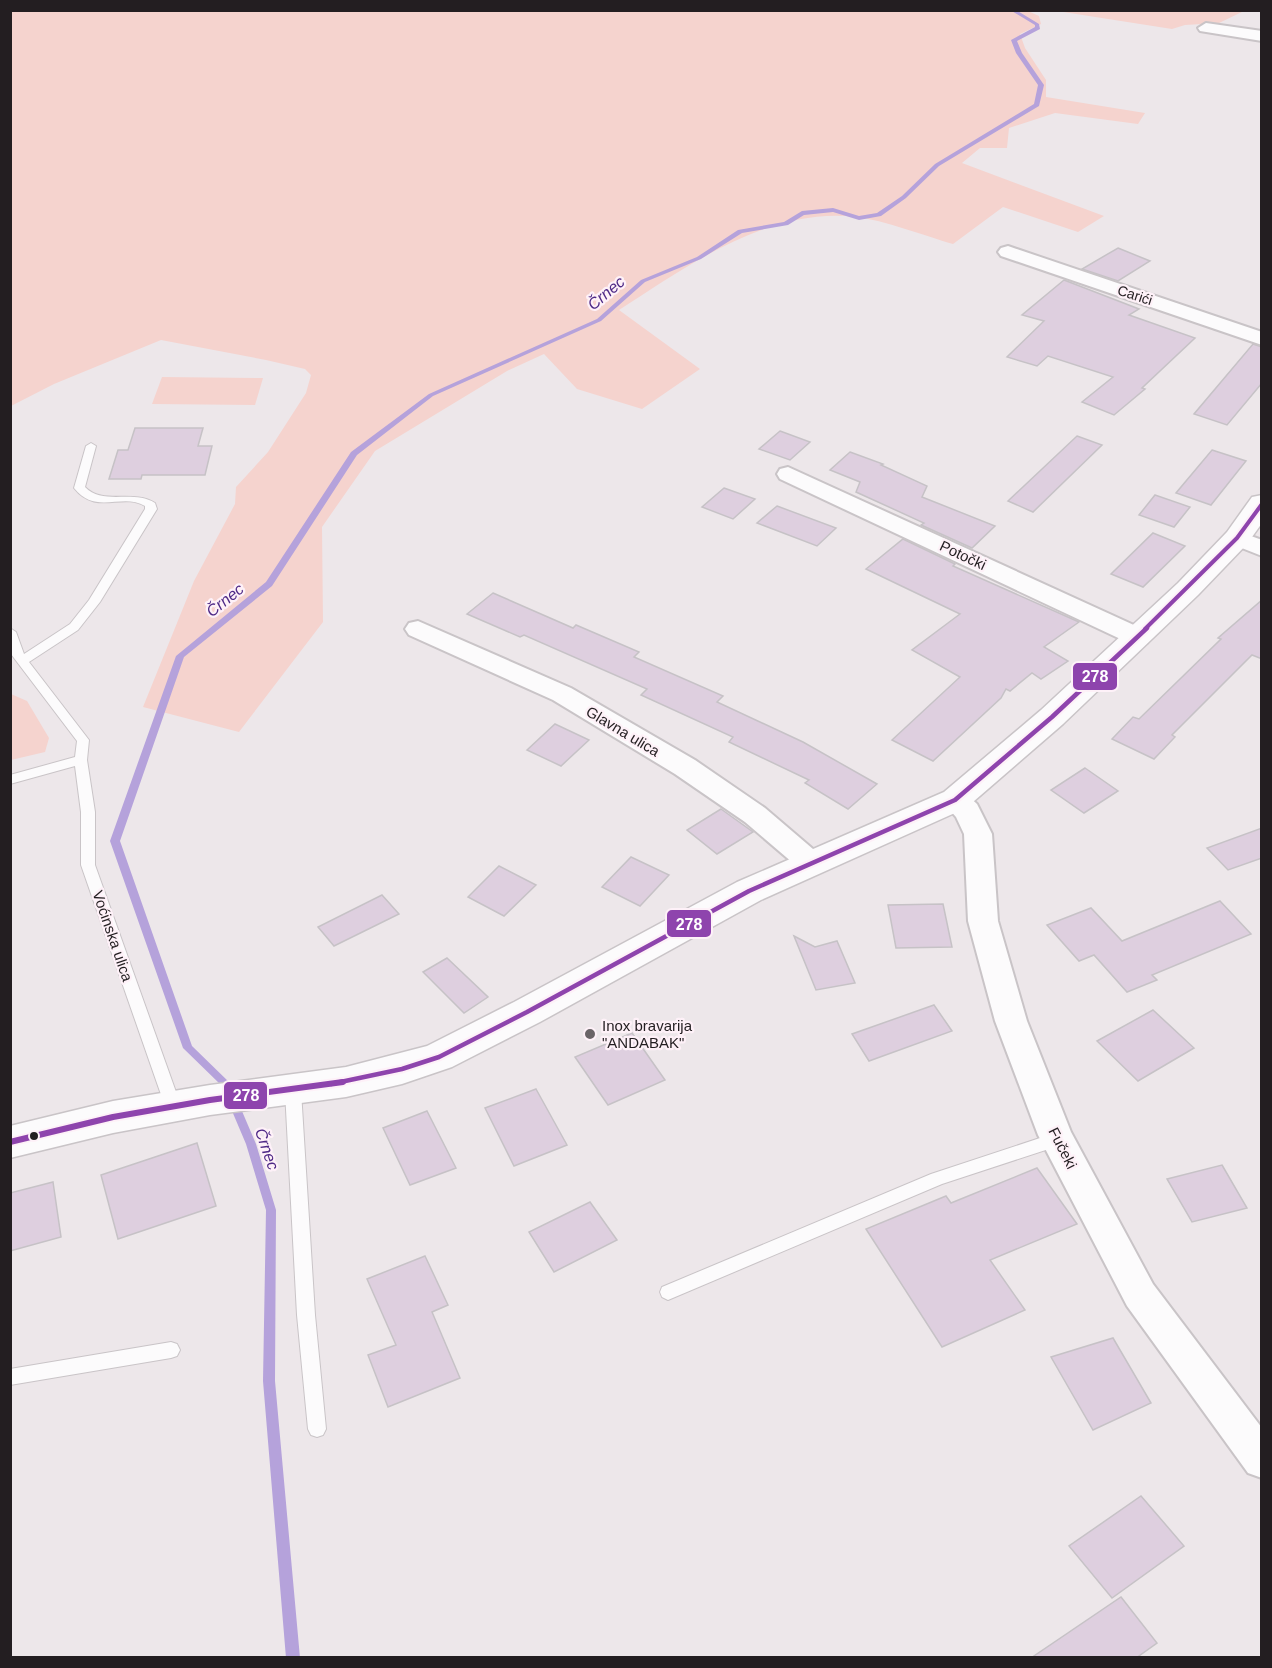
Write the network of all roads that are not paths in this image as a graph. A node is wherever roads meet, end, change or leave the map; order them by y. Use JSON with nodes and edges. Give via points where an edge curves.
{"nodes":[{"id":1,"x":1206,"y":28,"type":"dead end"},
{"id":2,"x":1262,"y":36,"type":"edge"},
{"id":3,"x":1008,"y":252,"type":"dead end"},
{"id":4,"x":1262,"y":339,"type":"edge"},
{"id":5,"x":91,"y":446,"type":"dead end"},
{"id":6,"x":788,"y":474,"type":"dead end"},
{"id":7,"x":1262,"y":503,"type":"edge"},
{"id":8,"x":1249,"y":543,"type":"edge"},
{"id":9,"x":418,"y":629,"type":"dead end"},
{"id":10,"x":10,"y":632,"type":"edge"},
{"id":11,"x":1138,"y":637,"type":"junction"},
{"id":12,"x":22,"y":661,"type":"junction"},
{"id":13,"x":81,"y":760,"type":"junction"},
{"id":14,"x":10,"y":780,"type":"edge"},
{"id":15,"x":955,"y":800,"type":"junction"},
{"id":16,"x":810,"y":862,"type":"junction"},
{"id":17,"x":293,"y":1091,"type":"junction"},
{"id":18,"x":173,"y":1106,"type":"junction"},
{"id":19,"x":1058,"y":1139,"type":"junction"},
{"id":20,"x":10,"y":1142,"type":"edge"},
{"id":21,"x":668,"y":1292,"type":"dead end"},
{"id":22,"x":171,"y":1350,"type":"dead end"},
{"id":23,"x":10,"y":1377,"type":"edge"},
{"id":24,"x":317,"y":1429,"type":"dead end"},
{"id":25,"x":1262,"y":1460,"type":"edge"}],
"edges":[{"from":1,"to":2,"type":"street"},
{"from":3,"to":4,"type":"street","name":"Carići"},
{"from":5,"to":12,"type":"lane","via":[[79,488],[83,494],[92,499],[143,500],[151,509],[94,602],[74,627]]},
{"from":6,"to":11,"type":"street","name":"Potočki"},
{"from":7,"to":8,"type":"street"},
{"from":8,"to":11,"type":"street"},
{"from":9,"to":16,"type":"street","name":"Glavna ulica","via":[[562,694],[685,767],[755,815]]},
{"from":10,"to":12,"type":"lane","name":"Voćinska ulica"},
{"from":11,"to":15,"type":"street"},
{"from":12,"to":13,"type":"lane","name":"Voćinska ulica","via":[[83,740]]},
{"from":13,"to":14,"type":"lane"},
{"from":13,"to":18,"type":"lane","name":"Voćinska ulica","via":[[88,812],[88,865]]},
{"from":15,"to":16,"type":"street"},
{"from":15,"to":19,"type":"street","name":"Fučeki","via":[[967,811],[978,834],[982,921],[1011,1021]]},
{"from":16,"to":17,"type":"street","via":[[439,1057],[356,1080]]},
{"from":17,"to":18,"type":"street"},
{"from":17,"to":24,"type":"lane"},
{"from":18,"to":20,"type":"street"},
{"from":19,"to":21,"type":"lane","via":[[937,1179]]},
{"from":19,"to":25,"type":"street","name":"Fučeki","via":[[1140,1296]]},
{"from":22,"to":23,"type":"lane"}]}
